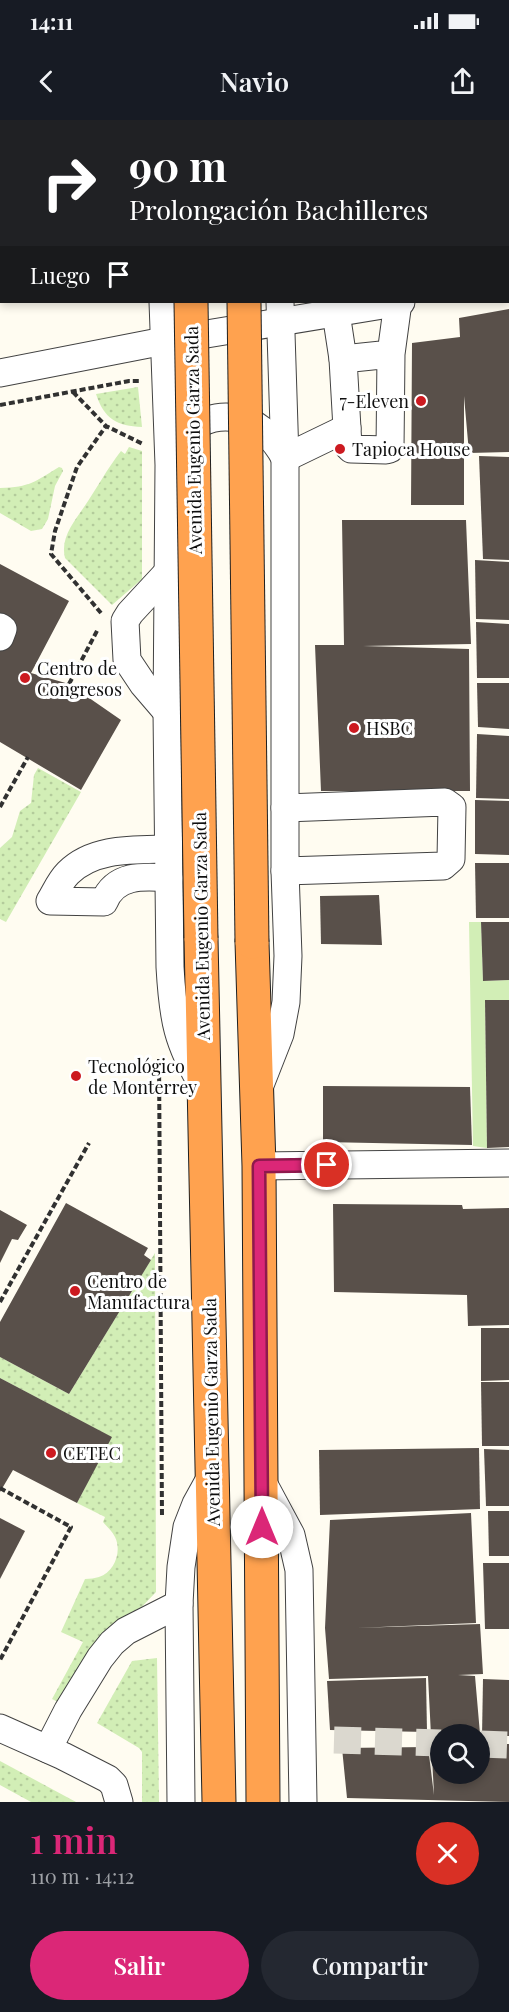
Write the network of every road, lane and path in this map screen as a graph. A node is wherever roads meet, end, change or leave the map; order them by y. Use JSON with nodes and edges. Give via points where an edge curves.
{"nodes":[{"id":1,"x":163,"y":303,"type":"edge"},
{"id":2,"x":191,"y":303,"type":"edge"},
{"id":3,"x":244,"y":303,"type":"edge"},
{"id":4,"x":394,"y":303,"type":"edge"},
{"id":5,"x":400,"y":303,"type":"edge"},
{"id":6,"x":281,"y":312,"type":"edge"},
{"id":7,"x":336,"y":313,"type":"junction"},
{"id":8,"x":164,"y":341,"type":"junction"},
{"id":9,"x":391,"y":354,"type":"junction"},
{"id":10,"x":343,"y":359,"type":"junction"},
{"id":11,"x":0,"y":373,"type":"edge"},
{"id":12,"x":72,"y":392,"type":"dead end"},
{"id":13,"x":106,"y":426,"type":"junction"},
{"id":14,"x":347,"y":428,"type":"junction"},
{"id":15,"x":146,"y":446,"type":"dead end"},
{"id":16,"x":285,"y":458,"type":"junction"},
{"id":17,"x":168,"y":465,"type":"junction"},
{"id":18,"x":167,"y":573,"type":"junction"},
{"id":19,"x":104,"y":617,"type":"dead end"},
{"id":20,"x":0,"y":627,"type":"edge"},
{"id":21,"x":99,"y":627,"type":"dead end"},
{"id":22,"x":0,"y":637,"type":"edge"},
{"id":23,"x":69,"y":684,"type":"dead end"},
{"id":24,"x":167,"y":712,"type":"junction"},
{"id":25,"x":28,"y":757,"type":"dead end"},
{"id":26,"x":0,"y":807,"type":"edge"},
{"id":27,"x":285,"y":808,"type":"junction"},
{"id":28,"x":168,"y":849,"type":"junction"},
{"id":29,"x":285,"y":871,"type":"junction"},
{"id":30,"x":169,"y":878,"type":"junction"},
{"id":31,"x":205,"y":1090,"type":"junction"},
{"id":32,"x":257,"y":1093,"type":"junction"},
{"id":33,"x":89,"y":1143,"type":"dead end"},
{"id":34,"x":509,"y":1162,"type":"edge"},
{"id":35,"x":259,"y":1166,"type":"junction"},
{"id":36,"x":0,"y":1302,"type":"edge"},
{"id":37,"x":212,"y":1475,"type":"junction"},
{"id":38,"x":262,"y":1481,"type":"junction"},
{"id":39,"x":0,"y":1488,"type":"edge"},
{"id":40,"x":179,"y":1604,"type":"junction"},
{"id":41,"x":179,"y":1635,"type":"junction"},
{"id":42,"x":0,"y":1660,"type":"edge"},
{"id":43,"x":0,"y":1728,"type":"edge"},
{"id":44,"x":56,"y":1753,"type":"junction"},
{"id":45,"x":119,"y":1802,"type":"edge"},
{"id":46,"x":181,"y":1802,"type":"edge"},
{"id":47,"x":219,"y":1802,"type":"edge"},
{"id":48,"x":262,"y":1802,"type":"edge"},
{"id":49,"x":303,"y":1802,"type":"edge"}],
"edges":[{"from":1,"to":8,"type":"street"},
{"from":2,"to":31,"type":"highway","name":"Avenida Eugenio Garza Sada","bridge":true},
{"from":3,"to":32,"type":"highway","bridge":true},
{"from":4,"to":7,"type":"street"},
{"from":5,"to":9,"type":"street"},
{"from":6,"to":7,"type":"street"},
{"from":6,"to":8,"type":"street"},
{"from":6,"to":16,"type":"street"},
{"from":7,"to":10,"type":"street"},
{"from":8,"to":11,"type":"street"},
{"from":8,"to":17,"type":"street"},
{"from":9,"to":10,"type":"street"},
{"from":9,"to":14,"type":"street","via":[[390,449],[351,449]]},
{"from":10,"to":14,"type":"street"},
{"from":12,"to":13,"type":"path"},
{"from":13,"to":15,"type":"path"},
{"from":13,"to":19,"type":"path","via":[[77,466],[51,554]]},
{"from":14,"to":16,"type":"street"},
{"from":16,"to":17,"type":"street","via":[[265,431],[239,418],[225,417],[212,418],[188,430],[172,450]]},
{"from":16,"to":27,"type":"street"},
{"from":17,"to":18,"type":"street"},
{"from":18,"to":24,"type":"street"},
{"from":18,"to":24,"type":"street","via":[[126,621],[127,660]]},
{"from":20,"to":22,"type":"street"},
{"from":21,"to":23,"type":"path"},
{"from":24,"to":28,"type":"street"},
{"from":25,"to":26,"type":"path"},
{"from":27,"to":29,"type":"street"},
{"from":27,"to":29,"type":"street","via":[[445,802],[452,807],[448,864]]},
{"from":28,"to":30,"type":"street"},
{"from":28,"to":30,"type":"street","via":[[116,851],[84,861],[68,873],[50,901],[104,902],[115,885],[124,881],[143,876]]},
{"from":29,"to":32,"type":"street","via":[[286,1002],[280,1034]]},
{"from":30,"to":31,"type":"street","via":[[172,1008],[184,1052]]},
{"from":31,"to":37,"type":"highway","name":"Avenida Eugenio Garza Sada"},
{"from":32,"to":35,"type":"highway"},
{"from":33,"to":36,"type":"path"},
{"from":34,"to":35,"type":"street"},
{"from":35,"to":38,"type":"highway"},
{"from":37,"to":40,"type":"street","via":[[187,1527]]},
{"from":37,"to":47,"type":"highway","name":"Avenida Eugenio Garza Sada"},
{"from":38,"to":48,"type":"highway"},
{"from":38,"to":49,"type":"street","via":[[291,1535],[299,1570]]},
{"from":39,"to":42,"type":"path","via":[[71,1527]]},
{"from":40,"to":41,"type":"street"},
{"from":40,"to":44,"type":"street","via":[[126,1631],[112,1643],[74,1702]]},
{"from":41,"to":44,"type":"street","via":[[164,1634],[134,1642]]},
{"from":41,"to":46,"type":"street"},
{"from":43,"to":44,"type":"street"},
{"from":44,"to":45,"type":"street","via":[[108,1779]]}]}
